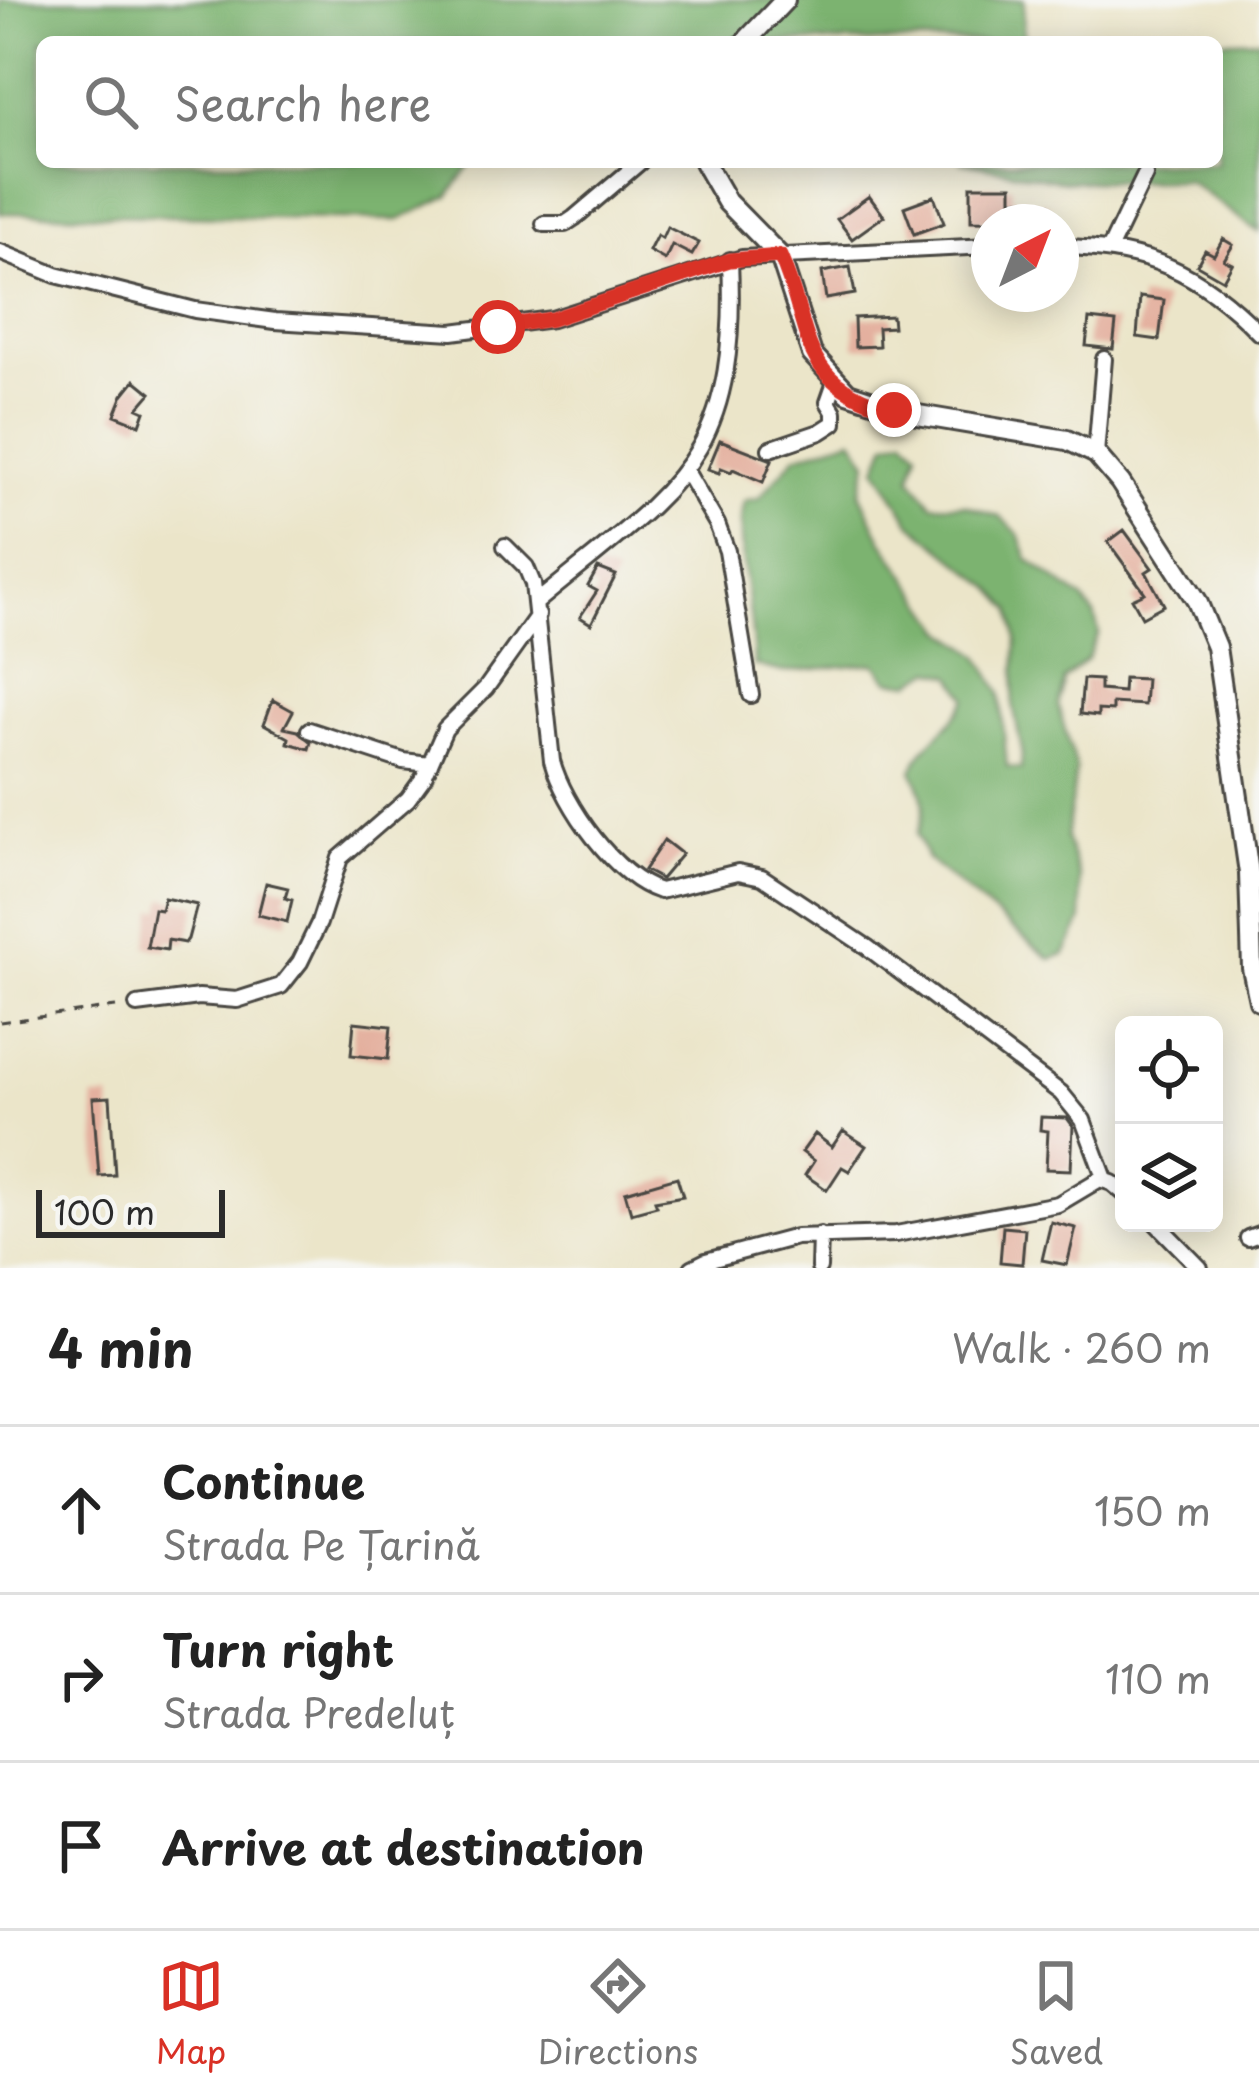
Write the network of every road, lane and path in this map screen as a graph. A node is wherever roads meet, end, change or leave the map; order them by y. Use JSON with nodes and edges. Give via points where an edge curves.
{"nodes":[{"id":1,"x":785,"y":0,"type":"edge"},
{"id":2,"x":751,"y":36,"type":"edge"},
{"id":3,"x":633,"y":168,"type":"edge"},
{"id":4,"x":707,"y":168,"type":"edge"},
{"id":5,"x":1145,"y":175,"type":"dead end"},
{"id":6,"x":544,"y":224,"type":"dead end"},
{"id":7,"x":971,"y":247,"type":"edge"},
{"id":8,"x":1079,"y":247,"type":"edge"},
{"id":9,"x":1110,"y":248,"type":"junction"},
{"id":10,"x":0,"y":252,"type":"edge"},
{"id":11,"x":780,"y":256,"type":"junction"},
{"id":12,"x":730,"y":260,"type":"junction"},
{"id":13,"x":1259,"y":333,"type":"edge"},
{"id":14,"x":1104,"y":359,"type":"dead end"},
{"id":15,"x":835,"y":382,"type":"junction"},
{"id":16,"x":770,"y":449,"type":"dead end"},
{"id":17,"x":1096,"y":454,"type":"junction"},
{"id":18,"x":686,"y":472,"type":"junction"},
{"id":19,"x":505,"y":546,"type":"dead end"},
{"id":20,"x":537,"y":609,"type":"junction"},
{"id":21,"x":751,"y":695,"type":"dead end"},
{"id":22,"x":309,"y":730,"type":"dead end"},
{"id":23,"x":430,"y":764,"type":"junction"},
{"id":24,"x":1254,"y":874,"type":"edge"},
{"id":25,"x":1259,"y":1001,"type":"edge"},
{"id":26,"x":137,"y":1005,"type":"joint"},
{"id":27,"x":0,"y":1022,"type":"edge"},
{"id":28,"x":1105,"y":1179,"type":"junction"},
{"id":29,"x":1115,"y":1186,"type":"edge"},
{"id":30,"x":1165,"y":1232,"type":"edge"},
{"id":31,"x":820,"y":1235,"type":"junction"},
{"id":32,"x":728,"y":1262,"type":"edge"},
{"id":33,"x":692,"y":1268,"type":"edge"},
{"id":34,"x":819,"y":1268,"type":"edge"},
{"id":35,"x":1200,"y":1268,"type":"edge"}],
"edges":[{"from":1,"to":2,"type":"main road"},
{"from":3,"to":6,"type":"street","via":[[565,224]]},
{"from":4,"to":11,"type":"main road","via":[[727,202]]},
{"from":5,"to":9,"type":"street"},
{"from":7,"to":11,"type":"street"},
{"from":8,"to":9,"type":"street"},
{"from":9,"to":13,"type":"street","via":[[1173,266]]},
{"from":10,"to":12,"type":"street","via":[[56,275],[195,310],[452,332],[552,319]]},
{"from":11,"to":12,"type":"street"},
{"from":11,"to":15,"type":"main road","via":[[806,341]]},
{"from":12,"to":18,"type":"street","via":[[730,357],[714,418]]},
{"from":14,"to":17,"type":"street"},
{"from":15,"to":16,"type":"street","via":[[828,402],[834,423]]},
{"from":15,"to":17,"type":"main road","via":[[880,406],[1052,437]]},
{"from":17,"to":24,"type":"main road","via":[[1212,634]]},
{"from":18,"to":20,"type":"street"},
{"from":18,"to":21,"type":"street","via":[[728,551]]},
{"from":19,"to":20,"type":"street","via":[[526,567]]},
{"from":20,"to":23,"type":"street","via":[[486,688],[445,729]]},
{"from":20,"to":28,"type":"street","via":[[559,785],[610,855],[660,891],[738,872],[762,877],[1061,1093],[1083,1120]]},
{"from":22,"to":23,"type":"street"},
{"from":23,"to":26,"type":"street","via":[[408,800],[340,858],[319,923],[281,986],[237,1000]]},
{"from":24,"to":25,"type":"main road"},
{"from":26,"to":27,"type":"path"},
{"from":28,"to":29,"type":"street"},
{"from":28,"to":31,"type":"street","via":[[1058,1204],[896,1234]]},
{"from":30,"to":35,"type":"street"},
{"from":31,"to":32,"type":"street"},
{"from":31,"to":34,"type":"street"},
{"from":32,"to":33,"type":"street"}]}
